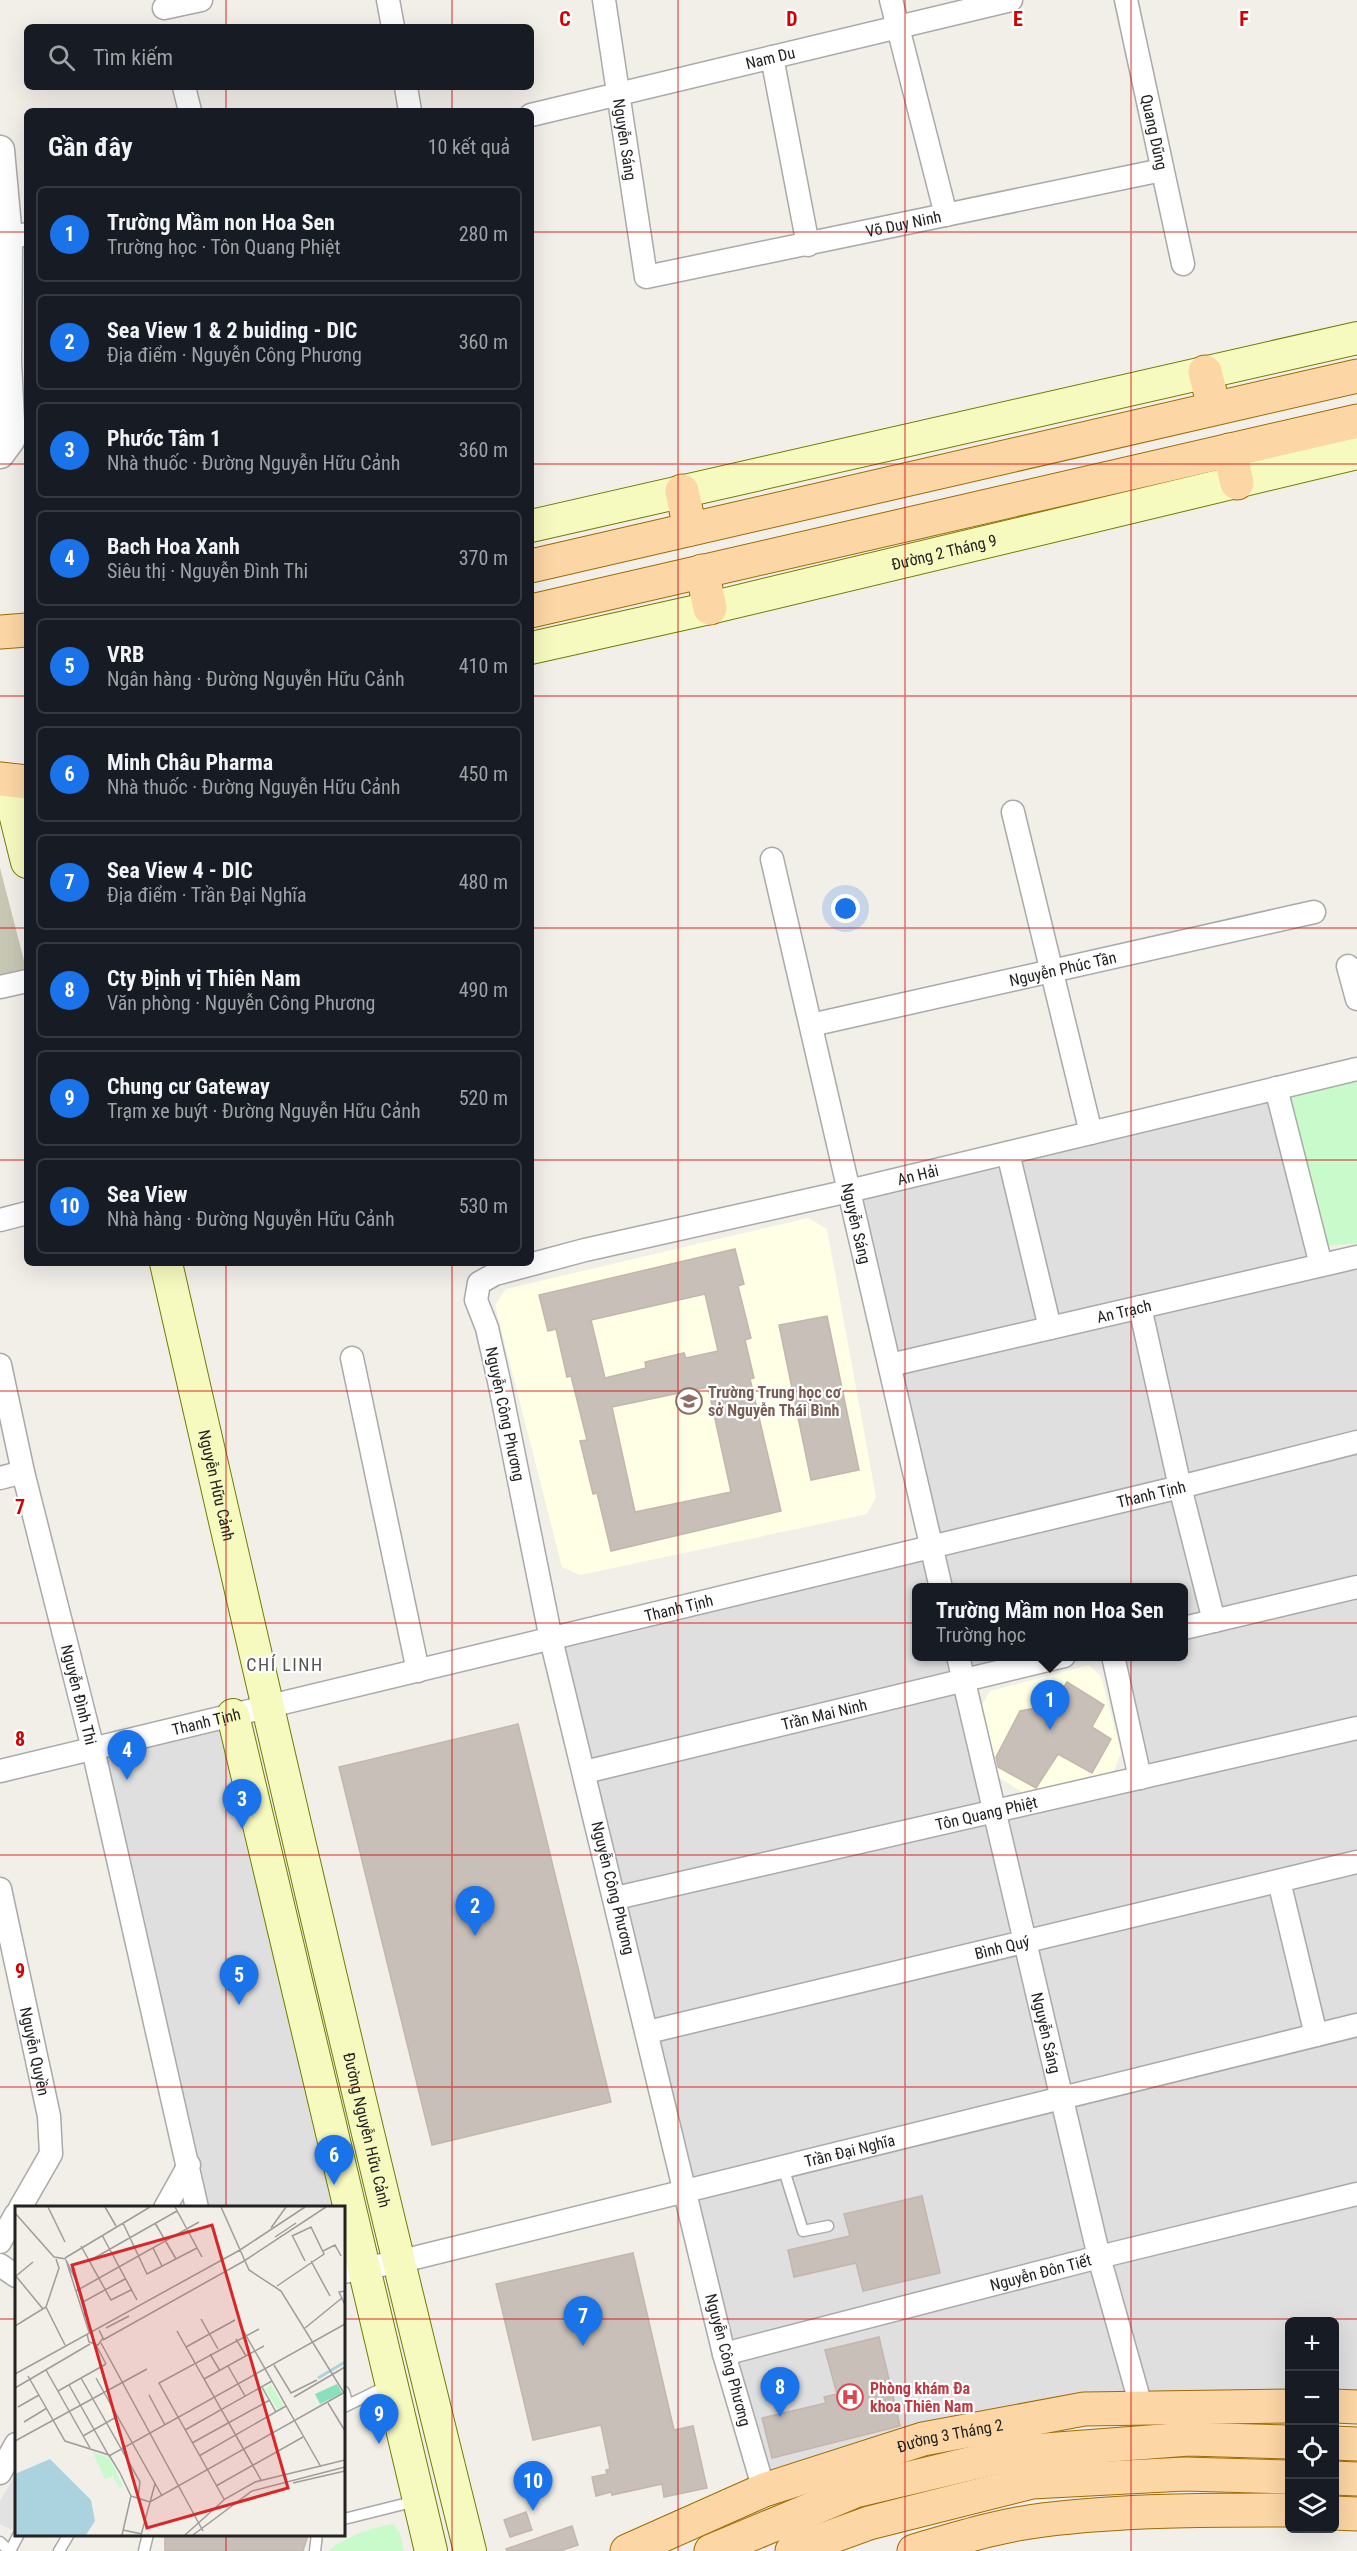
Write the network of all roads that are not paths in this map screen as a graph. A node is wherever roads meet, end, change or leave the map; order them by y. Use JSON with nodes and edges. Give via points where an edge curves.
{"nodes":[{"id":1,"x":201,"y":0,"type":"edge"},
{"id":2,"x":388,"y":0,"type":"edge"},
{"id":3,"x":604,"y":0,"type":"edge"},
{"id":4,"x":891,"y":0,"type":"edge"},
{"id":5,"x":1011,"y":0,"type":"edge"},
{"id":6,"x":1126,"y":0,"type":"edge"},
{"id":7,"x":165,"y":12,"type":"edge"},
{"id":8,"x":392,"y":24,"type":"edge"},
{"id":9,"x":898,"y":27,"type":"junction"},
{"id":10,"x":772,"y":57,"type":"junction"},
{"id":11,"x":185,"y":90,"type":"edge"},
{"id":12,"x":407,"y":90,"type":"edge"},
{"id":13,"x":618,"y":95,"type":"junction"},
{"id":14,"x":189,"y":108,"type":"edge"},
{"id":15,"x":410,"y":108,"type":"edge"},
{"id":16,"x":534,"y":114,"type":"edge"},
{"id":17,"x":0,"y":150,"type":"edge"},
{"id":18,"x":1162,"y":170,"type":"junction"},
{"id":19,"x":946,"y":215,"type":"junction"},
{"id":20,"x":12,"y":238,"type":"edge"},
{"id":21,"x":808,"y":244,"type":"junction"},
{"id":22,"x":1183,"y":264,"type":"dead end"},
{"id":23,"x":646,"y":278,"type":"joint"},
{"id":24,"x":1357,"y":338,"type":"edge"},
{"id":25,"x":17,"y":361,"type":"edge"},
{"id":26,"x":1205,"y":372,"type":"junction"},
{"id":27,"x":1357,"y":376,"type":"edge"},
{"id":28,"x":1214,"y":407,"type":"junction"},
{"id":29,"x":1357,"y":421,"type":"edge"},
{"id":30,"x":1229,"y":450,"type":"junction"},
{"id":31,"x":1357,"y":453,"type":"edge"},
{"id":32,"x":0,"y":454,"type":"edge"},
{"id":33,"x":1237,"y":483,"type":"junction"},
{"id":34,"x":682,"y":492,"type":"junction"},
{"id":35,"x":534,"y":525,"type":"edge"},
{"id":36,"x":690,"y":529,"type":"junction"},
{"id":37,"x":534,"y":565,"type":"edge"},
{"id":38,"x":702,"y":571,"type":"junction"},
{"id":39,"x":710,"y":608,"type":"junction"},
{"id":40,"x":534,"y":610,"type":"edge"},
{"id":41,"x":24,"y":630,"type":"edge"},
{"id":42,"x":0,"y":632,"type":"edge"},
{"id":43,"x":534,"y":647,"type":"edge"},
{"id":44,"x":11,"y":781,"type":"edge"},
{"id":45,"x":1013,"y":812,"type":"dead end"},
{"id":46,"x":24,"y":847,"type":"edge"},
{"id":47,"x":772,"y":860,"type":"dead end"},
{"id":48,"x":1314,"y":912,"type":"dead end"},
{"id":49,"x":1348,"y":966,"type":"dead end"},
{"id":50,"x":1050,"y":971,"type":"junction"},
{"id":51,"x":24,"y":982,"type":"edge"},
{"id":52,"x":0,"y":987,"type":"edge"},
{"id":53,"x":1357,"y":999,"type":"edge"},
{"id":54,"x":810,"y":1025,"type":"junction"},
{"id":55,"x":1357,"y":1069,"type":"edge"},
{"id":56,"x":1276,"y":1088,"type":"junction"},
{"id":57,"x":1090,"y":1133,"type":"junction"},
{"id":58,"x":1008,"y":1153,"type":"junction"},
{"id":59,"x":849,"y":1191,"type":"junction"},
{"id":60,"x":24,"y":1214,"type":"edge"},
{"id":61,"x":0,"y":1220,"type":"edge"},
{"id":62,"x":1357,"y":1257,"type":"edge"},
{"id":63,"x":534,"y":1264,"type":"edge"},
{"id":64,"x":1321,"y":1265,"type":"junction"},
{"id":65,"x":167,"y":1266,"type":"edge"},
{"id":66,"x":525,"y":1266,"type":"edge"},
{"id":67,"x":479,"y":1283,"type":"joint"},
{"id":68,"x":1140,"y":1307,"type":"junction"},
{"id":69,"x":1050,"y":1328,"type":"junction"},
{"id":70,"x":352,"y":1358,"type":"dead end"},
{"id":71,"x":0,"y":1365,"type":"edge"},
{"id":72,"x":890,"y":1365,"type":"junction"},
{"id":73,"x":1357,"y":1442,"type":"edge"},
{"id":74,"x":23,"y":1472,"type":"junction"},
{"id":75,"x":0,"y":1478,"type":"edge"},
{"id":76,"x":1179,"y":1487,"type":"junction"},
{"id":77,"x":930,"y":1547,"type":"junction"},
{"id":78,"x":939,"y":1583,"type":"edge"},
{"id":79,"x":1357,"y":1587,"type":"edge"},
{"id":80,"x":1214,"y":1621,"type":"junction"},
{"id":81,"x":1188,"y":1627,"type":"edge"},
{"id":82,"x":551,"y":1639,"type":"junction"},
{"id":83,"x":959,"y":1661,"type":"edge"},
{"id":84,"x":1043,"y":1661,"type":"edge"},
{"id":85,"x":1114,"y":1661,"type":"edge"},
{"id":86,"x":418,"y":1671,"type":"junction"},
{"id":87,"x":964,"y":1680,"type":"junction"},
{"id":88,"x":267,"y":1707,"type":"junction"},
{"id":89,"x":233,"y":1715,"type":"junction"},
{"id":90,"x":1357,"y":1728,"type":"edge"},
{"id":91,"x":93,"y":1749,"type":"junction"},
{"id":92,"x":0,"y":1772,"type":"edge"},
{"id":93,"x":585,"y":1772,"type":"junction"},
{"id":94,"x":1140,"y":1778,"type":"junction"},
{"id":95,"x":995,"y":1811,"type":"junction"},
{"id":96,"x":1357,"y":1862,"type":"edge"},
{"id":97,"x":1279,"y":1881,"type":"junction"},
{"id":98,"x":0,"y":1889,"type":"edge"},
{"id":99,"x":615,"y":1898,"type":"junction"},
{"id":100,"x":1025,"y":1942,"type":"junction"},
{"id":101,"x":1357,"y":2025,"type":"edge"},
{"id":102,"x":648,"y":2032,"type":"junction"},
{"id":103,"x":1316,"y":2035,"type":"junction"},
{"id":104,"x":1061,"y":2097,"type":"junction"},
{"id":105,"x":189,"y":2165,"type":"junction"},
{"id":106,"x":783,"y":2167,"type":"junction"},
{"id":107,"x":684,"y":2192,"type":"junction"},
{"id":108,"x":1357,"y":2194,"type":"edge"},
{"id":109,"x":21,"y":2206,"type":"edge"},
{"id":110,"x":166,"y":2206,"type":"edge"},
{"id":111,"x":198,"y":2206,"type":"edge"},
{"id":112,"x":340,"y":2206,"type":"edge"},
{"id":113,"x":15,"y":2216,"type":"edge"},
{"id":114,"x":828,"y":2226,"type":"dead end"},
{"id":115,"x":345,"y":2229,"type":"edge"},
{"id":116,"x":0,"y":2242,"type":"edge"},
{"id":117,"x":1099,"y":2257,"type":"junction"},
{"id":118,"x":398,"y":2262,"type":"junction"},
{"id":119,"x":0,"y":2265,"type":"edge"},
{"id":120,"x":354,"y":2270,"type":"edge"},
{"id":121,"x":15,"y":2275,"type":"edge"},
{"id":122,"x":724,"y":2354,"type":"junction"},
{"id":123,"x":391,"y":2383,"type":"junction"},
{"id":124,"x":346,"y":2406,"type":"edge"},
{"id":125,"x":1141,"y":2406,"type":"junction"},
{"id":126,"x":1285,"y":2406,"type":"edge"},
{"id":127,"x":1339,"y":2406,"type":"edge"},
{"id":128,"x":1357,"y":2407,"type":"edge"},
{"id":129,"x":1285,"y":2442,"type":"edge"},
{"id":130,"x":1339,"y":2443,"type":"edge"},
{"id":131,"x":1357,"y":2444,"type":"edge"},
{"id":132,"x":15,"y":2446,"type":"edge"},
{"id":133,"x":0,"y":2473,"type":"edge"},
{"id":134,"x":1285,"y":2477,"type":"edge"},
{"id":135,"x":1339,"y":2478,"type":"edge"},
{"id":136,"x":1357,"y":2479,"type":"edge"},
{"id":137,"x":764,"y":2490,"type":"junction"},
{"id":138,"x":966,"y":2499,"type":"junction"},
{"id":139,"x":419,"y":2500,"type":"junction"},
{"id":140,"x":1285,"y":2510,"type":"edge"},
{"id":141,"x":1339,"y":2513,"type":"edge"},
{"id":142,"x":1357,"y":2514,"type":"edge"},
{"id":143,"x":345,"y":2519,"type":"edge"},
{"id":144,"x":977,"y":2534,"type":"junction"},
{"id":145,"x":18,"y":2536,"type":"edge"},
{"id":146,"x":68,"y":2536,"type":"edge"},
{"id":147,"x":148,"y":2536,"type":"edge"},
{"id":148,"x":317,"y":2536,"type":"edge"},
{"id":149,"x":0,"y":2542,"type":"edge"},
{"id":150,"x":799,"y":2550,"type":"edge"},
{"id":151,"x":10,"y":2551,"type":"edge"},
{"id":152,"x":59,"y":2551,"type":"edge"},
{"id":153,"x":144,"y":2551,"type":"edge"},
{"id":154,"x":315,"y":2551,"type":"edge"},
{"id":155,"x":431,"y":2551,"type":"edge"},
{"id":156,"x":470,"y":2551,"type":"edge"},
{"id":157,"x":627,"y":2551,"type":"edge"},
{"id":158,"x":711,"y":2551,"type":"edge"},
{"id":159,"x":914,"y":2551,"type":"edge"}],
"edges":[{"from":1,"to":7,"type":"street"},
{"from":2,"to":8,"type":"street"},
{"from":3,"to":13,"type":"street","name":"Nguyễn Sáng"},
{"from":4,"to":9,"type":"street"},
{"from":5,"to":9,"type":"street","name":"Nam Du"},
{"from":6,"to":18,"type":"street","name":"Quang Dũng"},
{"from":9,"to":10,"type":"street","name":"Nam Du"},
{"from":9,"to":19,"type":"street"},
{"from":10,"to":13,"type":"street","name":"Nam Du"},
{"from":10,"to":21,"type":"street"},
{"from":11,"to":14,"type":"street"},
{"from":12,"to":15,"type":"street"},
{"from":13,"to":16,"type":"street","name":"Nam Du"},
{"from":13,"to":23,"type":"street","name":"Nguyễn Sáng"},
{"from":17,"to":20,"type":"street"},
{"from":18,"to":19,"type":"street","name":"Võ Duy Ninh"},
{"from":18,"to":22,"type":"street","name":"Quang Dũng"},
{"from":19,"to":21,"type":"street","name":"Võ Duy Ninh"},
{"from":20,"to":25,"type":"street"},
{"from":21,"to":23,"type":"street","name":"Võ Duy Ninh"},
{"from":24,"to":26,"type":"main road"},
{"from":25,"to":32,"type":"street","via":[[11,439]]},
{"from":26,"to":28,"type":"main road"},
{"from":26,"to":34,"type":"main road"},
{"from":27,"to":28,"type":"main road"},
{"from":28,"to":36,"type":"main road"},
{"from":29,"to":30,"type":"main road"},
{"from":30,"to":33,"type":"main road"},
{"from":30,"to":38,"type":"main road"},
{"from":31,"to":33,"type":"main road","name":"Đường 2 Tháng 9"},
{"from":33,"to":39,"type":"main road","name":"Đường 2 Tháng 9"},
{"from":34,"to":35,"type":"main road"},
{"from":34,"to":36,"type":"main road"},
{"from":36,"to":37,"type":"main road"},
{"from":38,"to":39,"type":"main road"},
{"from":38,"to":40,"type":"main road"},
{"from":39,"to":43,"type":"main road","name":"Đường 2 Tháng 9"},
{"from":41,"to":42,"type":"main road"},
{"from":44,"to":46,"type":"main road"},
{"from":45,"to":50,"type":"street"},
{"from":47,"to":54,"type":"street","name":"Nguyễn Sáng"},
{"from":48,"to":50,"type":"street","name":"Nguyễn Phúc Tần"},
{"from":49,"to":53,"type":"street"},
{"from":50,"to":54,"type":"street","name":"Nguyễn Phúc Tần"},
{"from":50,"to":57,"type":"street"},
{"from":51,"to":52,"type":"street"},
{"from":54,"to":59,"type":"street","name":"Nguyễn Sáng"},
{"from":55,"to":56,"type":"street","name":"An Hải"},
{"from":56,"to":57,"type":"street","name":"An Hải"},
{"from":56,"to":64,"type":"street"},
{"from":57,"to":58,"type":"street","name":"An Hải"},
{"from":58,"to":59,"type":"street","name":"An Hải"},
{"from":58,"to":69,"type":"street"},
{"from":59,"to":63,"type":"street","name":"An Hải"},
{"from":59,"to":72,"type":"street","name":"Nguyễn Sáng"},
{"from":60,"to":61,"type":"street"},
{"from":62,"to":64,"type":"street","name":"An Trạch"},
{"from":64,"to":68,"type":"street","name":"An Trạch"},
{"from":65,"to":88,"type":"main road","name":"Nguyễn Hữu Cảnh"},
{"from":66,"to":67,"type":"street","name":"An Hải"},
{"from":67,"to":82,"type":"street","name":"Nguyễn Công Phương","via":[[476,1300],[499,1381]]},
{"from":68,"to":69,"type":"street","name":"An Trạch"},
{"from":68,"to":76,"type":"street"},
{"from":69,"to":72,"type":"street","name":"An Trạch"},
{"from":70,"to":86,"type":"street"},
{"from":71,"to":74,"type":"street","name":"Nguyễn Đình Thi"},
{"from":72,"to":77,"type":"street","name":"Nguyễn Sáng"},
{"from":73,"to":76,"type":"street","name":"Thanh Tịnh"},
{"from":74,"to":75,"type":"street"},
{"from":74,"to":91,"type":"street","name":"Nguyễn Đình Thi"},
{"from":76,"to":77,"type":"street","name":"Thanh Tịnh"},
{"from":76,"to":80,"type":"street"},
{"from":77,"to":78,"type":"street","name":"Nguyễn Sáng"},
{"from":77,"to":82,"type":"street","name":"Thanh Tịnh"},
{"from":79,"to":80,"type":"street"},
{"from":80,"to":81,"type":"street"},
{"from":82,"to":86,"type":"street","name":"Thanh Tịnh"},
{"from":82,"to":93,"type":"street","name":"Nguyễn Công Phương"},
{"from":83,"to":87,"type":"street","name":"Nguyễn Sáng"},
{"from":84,"to":87,"type":"street","name":"Trần Mai Ninh"},
{"from":85,"to":94,"type":"street"},
{"from":86,"to":88,"type":"street","name":"Thanh Tịnh"},
{"from":87,"to":93,"type":"street","name":"Trần Mai Ninh"},
{"from":87,"to":95,"type":"street","name":"Nguyễn Sáng"},
{"from":88,"to":89,"type":"street","name":"Thanh Tịnh"},
{"from":88,"to":118,"type":"main road","name":"Đường Nguyễn Hữu Cảnh"},
{"from":89,"to":91,"type":"street","name":"Thanh Tịnh"},
{"from":89,"to":112,"type":"main road","name":"Đường Nguyễn Hữu Cảnh"},
{"from":90,"to":94,"type":"street","name":"Tôn Quang Phiệt"},
{"from":91,"to":92,"type":"street","name":"Thanh Tịnh"},
{"from":91,"to":105,"type":"street","name":"Nguyễn Đình Thi"},
{"from":93,"to":99,"type":"street","name":"Nguyễn Công Phương"},
{"from":94,"to":95,"type":"street","name":"Tôn Quang Phiệt"},
{"from":95,"to":99,"type":"street","name":"Tôn Quang Phiệt"},
{"from":95,"to":100,"type":"street","name":"Nguyễn Sáng"},
{"from":96,"to":97,"type":"street","name":"Bình Quý"},
{"from":97,"to":100,"type":"street","name":"Bình Quý"},
{"from":97,"to":103,"type":"street"},
{"from":98,"to":109,"type":"street","name":"Nguyễn Quyền","via":[[49,2116],[51,2154]]},
{"from":99,"to":102,"type":"street","name":"Nguyễn Công Phương"},
{"from":100,"to":102,"type":"street","name":"Bình Quý"},
{"from":100,"to":104,"type":"street","name":"Nguyễn Sáng"},
{"from":101,"to":103,"type":"street","name":"Trần Đại Nghĩa"},
{"from":102,"to":107,"type":"street","name":"Nguyễn Công Phương"},
{"from":103,"to":104,"type":"street","name":"Trần Đại Nghĩa"},
{"from":104,"to":106,"type":"street","name":"Trần Đại Nghĩa"},
{"from":104,"to":117,"type":"street","name":"Nguyễn Sáng"},
{"from":105,"to":110,"type":"street"},
{"from":105,"to":111,"type":"street","name":"Nguyễn Đình Thi"},
{"from":106,"to":107,"type":"street","name":"Trần Đại Nghĩa"},
{"from":106,"to":114,"type":"lane","via":[[803,2231]]},
{"from":107,"to":118,"type":"street","name":"Trần Đại Nghĩa"},
{"from":107,"to":122,"type":"street","name":"Nguyễn Công Phương"},
{"from":108,"to":117,"type":"street","name":"Nguyễn Đôn Tiết"},
{"from":113,"to":116,"type":"street"},
{"from":115,"to":120,"type":"main road","name":"Đường Nguyễn Hữu Cảnh"},
{"from":117,"to":122,"type":"street","name":"Nguyễn Đôn Tiết"},
{"from":117,"to":125,"type":"street","name":"Nguyễn Sáng"},
{"from":118,"to":120,"type":"street","name":"Trần Đại Nghĩa"},
{"from":118,"to":156,"type":"main road","name":"Đường Nguyễn Hữu Cảnh"},
{"from":119,"to":121,"type":"street"},
{"from":120,"to":123,"type":"main road","name":"Đường Nguyễn Hữu Cảnh"},
{"from":122,"to":137,"type":"street","name":"Nguyễn Công Phương"},
{"from":123,"to":124,"type":"lane"},
{"from":123,"to":139,"type":"main road","name":"Đường Nguyễn Hữu Cảnh"},
{"from":125,"to":126,"type":"main road","name":"Đường 3 Tháng 2"},
{"from":125,"to":137,"type":"main road","name":"Đường 3 Tháng 2","via":[[1084,2409],[923,2439]]},
{"from":127,"to":128,"type":"main road"},
{"from":129,"to":158,"type":"main road","name":"Đường 3 Tháng 2","via":[[1190,2439],[1019,2451],[855,2491]]},
{"from":130,"to":131,"type":"main road"},
{"from":132,"to":133,"type":"street"},
{"from":134,"to":138,"type":"main road","via":[[1185,2474],[1032,2482]]},
{"from":135,"to":136,"type":"main road"},
{"from":137,"to":157,"type":"main road","name":"Đường 3 Tháng 2"},
{"from":138,"to":144,"type":"main road"},
{"from":138,"to":150,"type":"main road","via":[[868,2523]]},
{"from":139,"to":143,"type":"lane"},
{"from":139,"to":155,"type":"main road","name":"Đường Nguyễn Hữu Cảnh"},
{"from":140,"to":144,"type":"main road","via":[[1041,2520]]},
{"from":141,"to":142,"type":"main road"},
{"from":144,"to":159,"type":"main road"},
{"from":145,"to":151,"type":"lane"},
{"from":146,"to":152,"type":"lane"},
{"from":147,"to":153,"type":"lane"},
{"from":148,"to":154,"type":"lane"},
{"from":149,"to":151,"type":"lane"}]}
